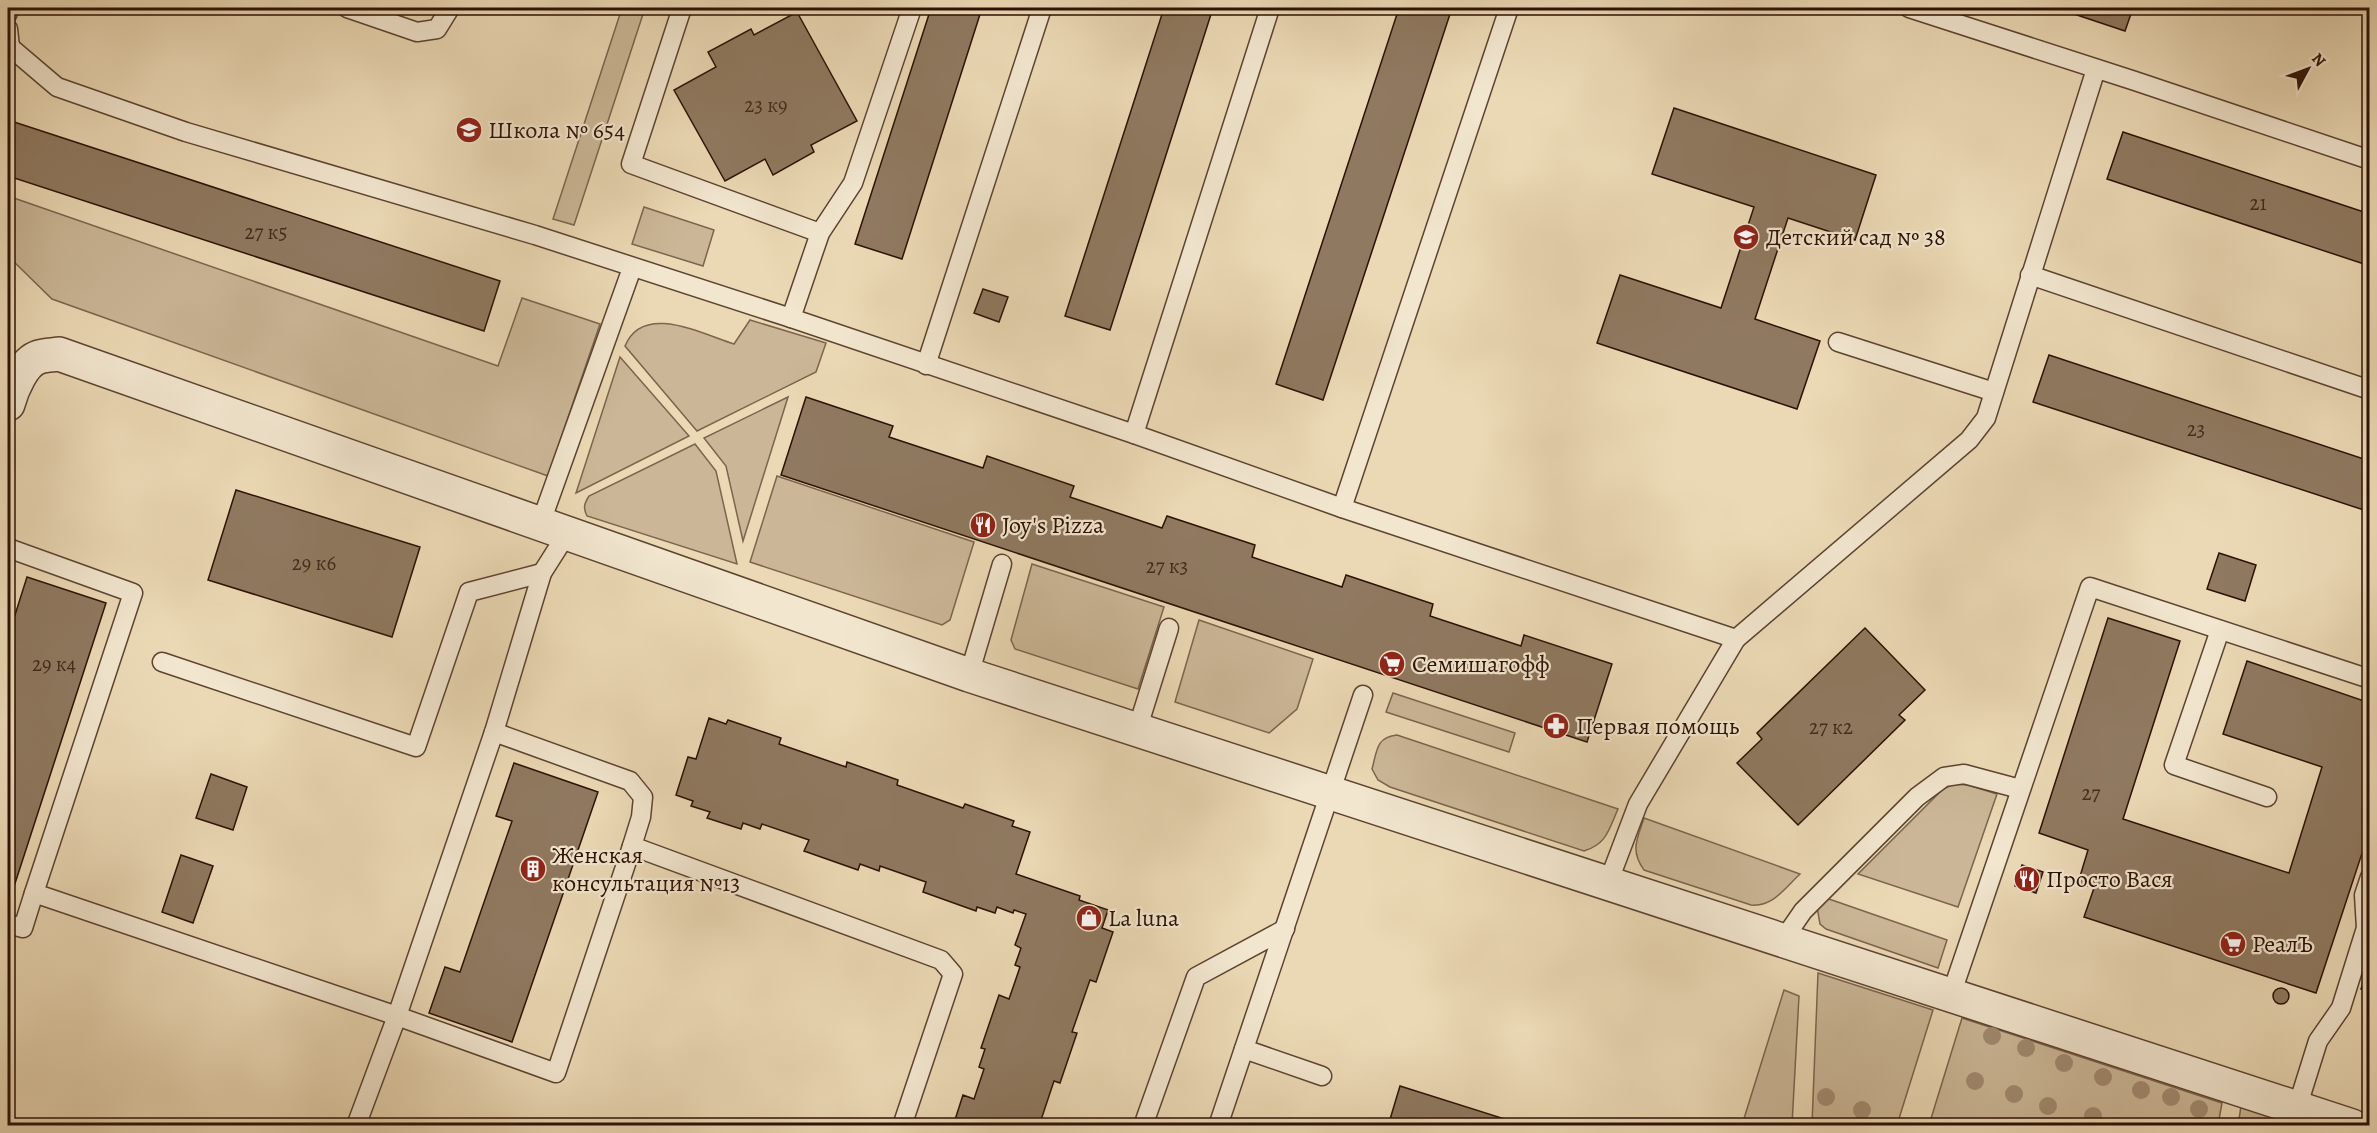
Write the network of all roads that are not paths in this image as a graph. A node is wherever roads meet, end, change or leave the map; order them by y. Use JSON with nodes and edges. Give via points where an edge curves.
{"nodes":[{"id":1,"x":9,"y":8,"type":"edge"},
{"id":2,"x":347,"y":8,"type":"edge"},
{"id":3,"x":450,"y":8,"type":"edge"},
{"id":4,"x":682,"y":8,"type":"edge"},
{"id":5,"x":912,"y":8,"type":"edge"},
{"id":6,"x":1042,"y":8,"type":"edge"},
{"id":7,"x":1270,"y":8,"type":"edge"},
{"id":8,"x":1509,"y":8,"type":"edge"},
{"id":9,"x":1909,"y":8,"type":"edge"},
{"id":10,"x":8,"y":13,"type":"edge"},
{"id":11,"x":8,"y":28,"type":"edge"},
{"id":12,"x":9,"y":47,"type":"edge"},
{"id":13,"x":2096,"y":69,"type":"junction"},
{"id":14,"x":2370,"y":160,"type":"edge"},
{"id":15,"x":820,"y":233,"type":"junction"},
{"id":16,"x":632,"y":268,"type":"junction"},
{"id":17,"x":2030,"y":275,"type":"junction"},
{"id":18,"x":791,"y":318,"type":"junction"},
{"id":19,"x":1838,"y":342,"type":"dead end"},
{"id":20,"x":926,"y":366,"type":"junction"},
{"id":21,"x":2370,"y":390,"type":"edge"},
{"id":22,"x":10,"y":391,"type":"edge"},
{"id":23,"x":1994,"y":392,"type":"junction"},
{"id":24,"x":1134,"y":434,"type":"junction"},
{"id":25,"x":1342,"y":508,"type":"junction"},
{"id":26,"x":554,"y":527,"type":"junction"},
{"id":27,"x":8,"y":548,"type":"edge"},
{"id":28,"x":1002,"y":564,"type":"dead end"},
{"id":29,"x":542,"y":573,"type":"junction"},
{"id":30,"x":1169,"y":628,"type":"dead end"},
{"id":31,"x":2220,"y":630,"type":"junction"},
{"id":32,"x":1736,"y":639,"type":"junction"},
{"id":33,"x":162,"y":662,"type":"dead end"},
{"id":34,"x":969,"y":675,"type":"junction"},
{"id":35,"x":2370,"y":679,"type":"edge"},
{"id":36,"x":1362,"y":695,"type":"dead end"},
{"id":37,"x":1137,"y":730,"type":"junction"},
{"id":38,"x":494,"y":732,"type":"junction"},
{"id":39,"x":2020,"y":789,"type":"junction"},
{"id":40,"x":1331,"y":793,"type":"junction"},
{"id":41,"x":2267,"y":797,"type":"dead end"},
{"id":42,"x":632,"y":846,"type":"junction"},
{"id":43,"x":2370,"y":877,"type":"edge"},
{"id":44,"x":1608,"y":883,"type":"junction"},
{"id":45,"x":34,"y":893,"type":"junction"},
{"id":46,"x":8,"y":924,"type":"edge"},
{"id":47,"x":1285,"y":929,"type":"junction"},
{"id":48,"x":1783,"y":940,"type":"junction"},
{"id":49,"x":1951,"y":994,"type":"junction"},
{"id":50,"x":397,"y":1016,"type":"junction"},
{"id":51,"x":1244,"y":1049,"type":"junction"},
{"id":52,"x":1322,"y":1076,"type":"dead end"},
{"id":53,"x":2297,"y":1108,"type":"junction"},
{"id":54,"x":356,"y":1125,"type":"edge"},
{"id":55,"x":902,"y":1125,"type":"edge"},
{"id":56,"x":1143,"y":1125,"type":"edge"},
{"id":57,"x":1218,"y":1125,"type":"edge"},
{"id":58,"x":2352,"y":1125,"type":"edge"}],
"edges":[{"from":1,"to":10,"type":"lane"},
{"from":2,"to":3,"type":"lane","via":[[417,32],[437,29]]},
{"from":4,"to":15,"type":"lane","via":[[631,164]]},
{"from":5,"to":15,"type":"lane","via":[[853,183]]},
{"from":6,"to":20,"type":"lane"},
{"from":7,"to":24,"type":"lane"},
{"from":8,"to":25,"type":"lane"},
{"from":9,"to":13,"type":"lane"},
{"from":11,"to":12,"type":"lane"},
{"from":12,"to":16,"type":"lane","via":[[57,87],[186,132],[535,235]]},
{"from":13,"to":14,"type":"lane"},
{"from":13,"to":17,"type":"lane"},
{"from":15,"to":18,"type":"lane"},
{"from":16,"to":18,"type":"lane"},
{"from":16,"to":26,"type":"lane"},
{"from":17,"to":21,"type":"lane"},
{"from":17,"to":23,"type":"lane"},
{"from":18,"to":20,"type":"lane"},
{"from":19,"to":23,"type":"lane"},
{"from":20,"to":24,"type":"lane"},
{"from":22,"to":26,"type":"street","via":[[38,357],[58,354]]},
{"from":23,"to":32,"type":"lane","via":[[1986,418],[1969,440]]},
{"from":24,"to":25,"type":"lane"},
{"from":25,"to":32,"type":"lane"},
{"from":26,"to":29,"type":"lane"},
{"from":26,"to":34,"type":"street"},
{"from":27,"to":45,"type":"lane","via":[[133,593]]},
{"from":28,"to":34,"type":"lane"},
{"from":29,"to":33,"type":"lane","via":[[469,592],[416,747]]},
{"from":29,"to":38,"type":"lane"},
{"from":30,"to":37,"type":"lane"},
{"from":31,"to":35,"type":"lane"},
{"from":31,"to":39,"type":"lane","via":[[2090,587]]},
{"from":31,"to":41,"type":"lane","via":[[2174,765]]},
{"from":32,"to":44,"type":"lane","via":[[1638,804]]},
{"from":34,"to":37,"type":"street"},
{"from":36,"to":40,"type":"lane"},
{"from":37,"to":40,"type":"street"},
{"from":38,"to":42,"type":"lane","via":[[630,782],[643,797]]},
{"from":38,"to":50,"type":"lane"},
{"from":39,"to":48,"type":"lane","via":[[1964,774],[1944,777],[1917,797],[1803,911]]},
{"from":39,"to":49,"type":"lane"},
{"from":40,"to":44,"type":"street"},
{"from":40,"to":47,"type":"lane"},
{"from":42,"to":50,"type":"lane","via":[[556,1073]]},
{"from":42,"to":55,"type":"lane","via":[[941,960],[953,974]]},
{"from":43,"to":53,"type":"lane","via":[[2364,895],[2366,928],[2341,1008],[2318,1041]]},
{"from":44,"to":48,"type":"street"},
{"from":45,"to":46,"type":"lane","via":[[23,928]]},
{"from":45,"to":50,"type":"lane"},
{"from":47,"to":51,"type":"lane"},
{"from":47,"to":56,"type":"lane","via":[[1196,977]]},
{"from":48,"to":49,"type":"street"},
{"from":49,"to":53,"type":"street"},
{"from":50,"to":54,"type":"lane"},
{"from":51,"to":52,"type":"lane"},
{"from":51,"to":57,"type":"lane"},
{"from":53,"to":58,"type":"street"}]}
